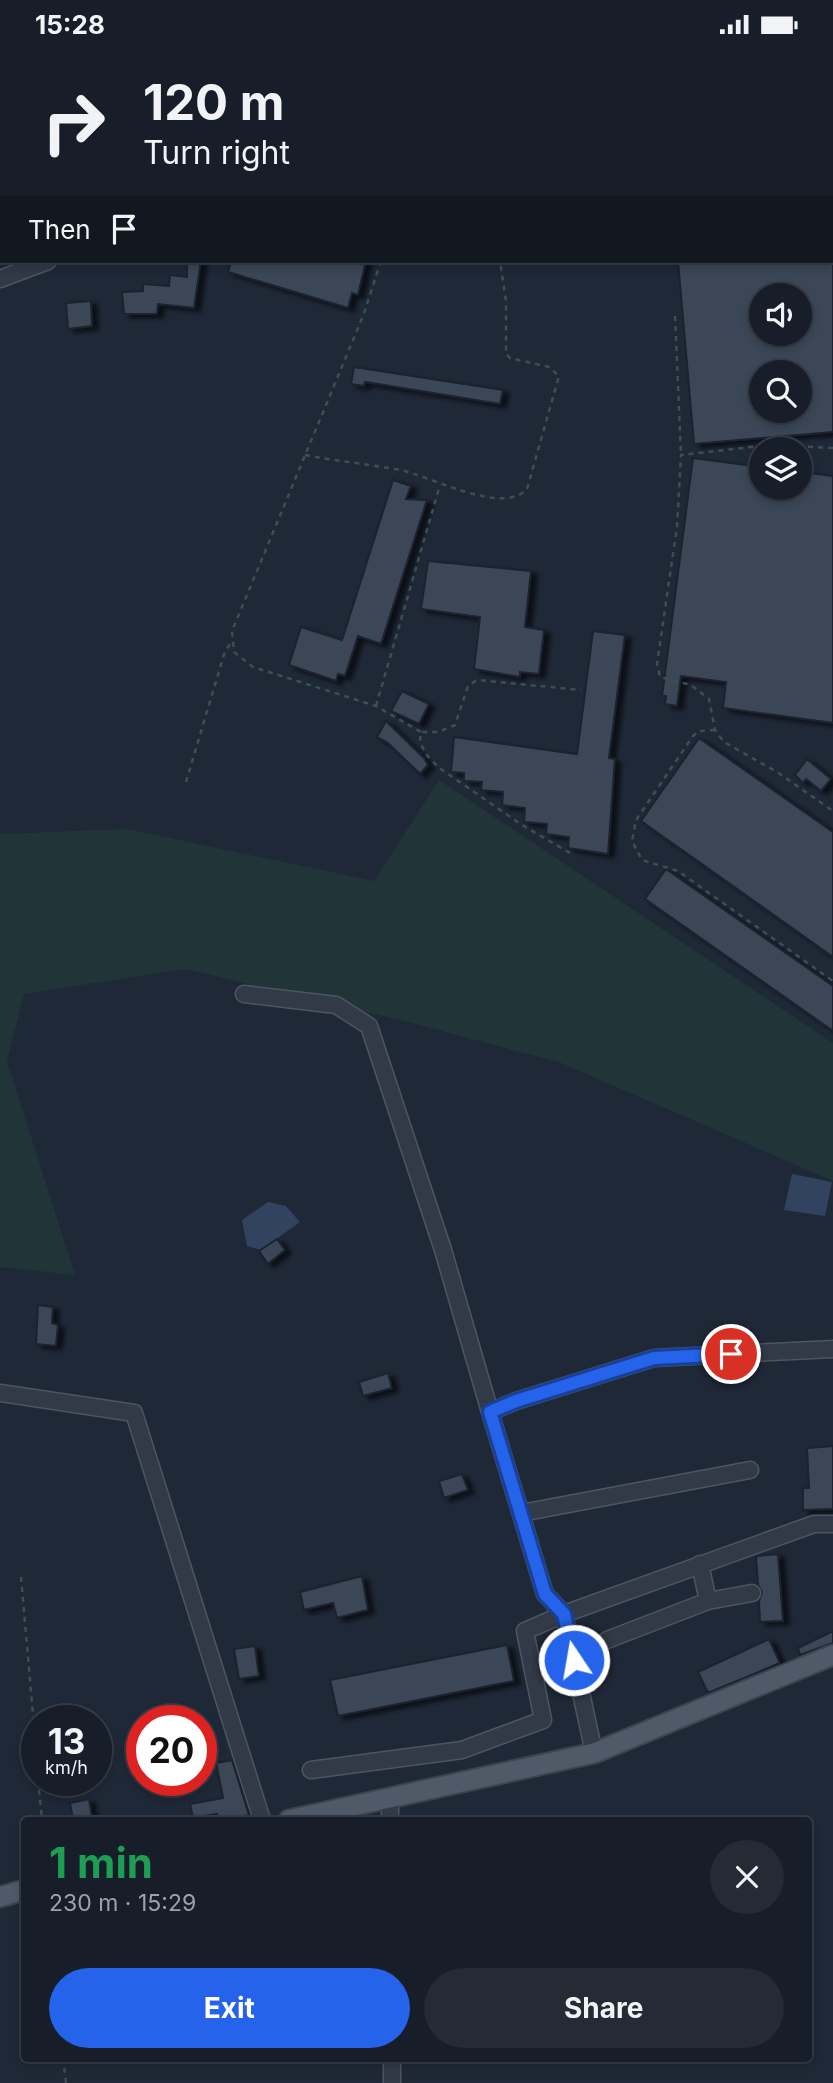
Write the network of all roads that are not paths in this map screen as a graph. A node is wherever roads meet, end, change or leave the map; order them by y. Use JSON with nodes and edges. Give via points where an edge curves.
{"nodes":[{"id":1,"x":43,"y":263,"type":"edge"},
{"id":2,"x":0,"y":279,"type":"edge"},
{"id":3,"x":244,"y":994,"type":"dead end"},
{"id":4,"x":833,"y":1349,"type":"edge"},
{"id":5,"x":0,"y":1393,"type":"edge"},
{"id":6,"x":490,"y":1412,"type":"junction"},
{"id":7,"x":751,"y":1470,"type":"dead end"},
{"id":8,"x":521,"y":1513,"type":"junction"},
{"id":9,"x":833,"y":1524,"type":"edge"},
{"id":10,"x":700,"y":1564,"type":"junction"},
{"id":11,"x":752,"y":1593,"type":"dead end"},
{"id":12,"x":708,"y":1601,"type":"junction"},
{"id":13,"x":564,"y":1614,"type":"junction"},
{"id":14,"x":607,"y":1640,"type":"dead end"},
{"id":15,"x":833,"y":1655,"type":"edge"},
{"id":16,"x":594,"y":1753,"type":"junction"},
{"id":17,"x":311,"y":1770,"type":"dead end"},
{"id":18,"x":390,"y":1798,"type":"junction"},
{"id":19,"x":261,"y":1817,"type":"edge"},
{"id":20,"x":303,"y":1817,"type":"edge"},
{"id":21,"x":390,"y":1817,"type":"edge"},
{"id":22,"x":21,"y":1891,"type":"edge"},
{"id":23,"x":0,"y":1897,"type":"edge"},
{"id":24,"x":392,"y":2062,"type":"edge"},
{"id":25,"x":392,"y":2083,"type":"edge"}],
"edges":[{"from":1,"to":2,"type":"street"},
{"from":3,"to":6,"type":"street","via":[[336,1005],[369,1026],[443,1250]]},
{"from":4,"to":6,"type":"street","via":[[654,1358]]},
{"from":5,"to":19,"type":"street","via":[[134,1413]]},
{"from":6,"to":8,"type":"street"},
{"from":7,"to":8,"type":"street"},
{"from":8,"to":13,"type":"street","via":[[545,1594]]},
{"from":9,"to":10,"type":"street","via":[[814,1524]]},
{"from":10,"to":12,"type":"street"},
{"from":10,"to":13,"type":"street"},
{"from":11,"to":12,"type":"street"},
{"from":12,"to":14,"type":"street"},
{"from":13,"to":16,"type":"street"},
{"from":13,"to":17,"type":"street","via":[[525,1631],[543,1720],[462,1750]]},
{"from":15,"to":16,"type":"main road"},
{"from":16,"to":18,"type":"main road"},
{"from":18,"to":20,"type":"main road"},
{"from":18,"to":21,"type":"street"},
{"from":22,"to":23,"type":"main road"},
{"from":24,"to":25,"type":"street"}]}
